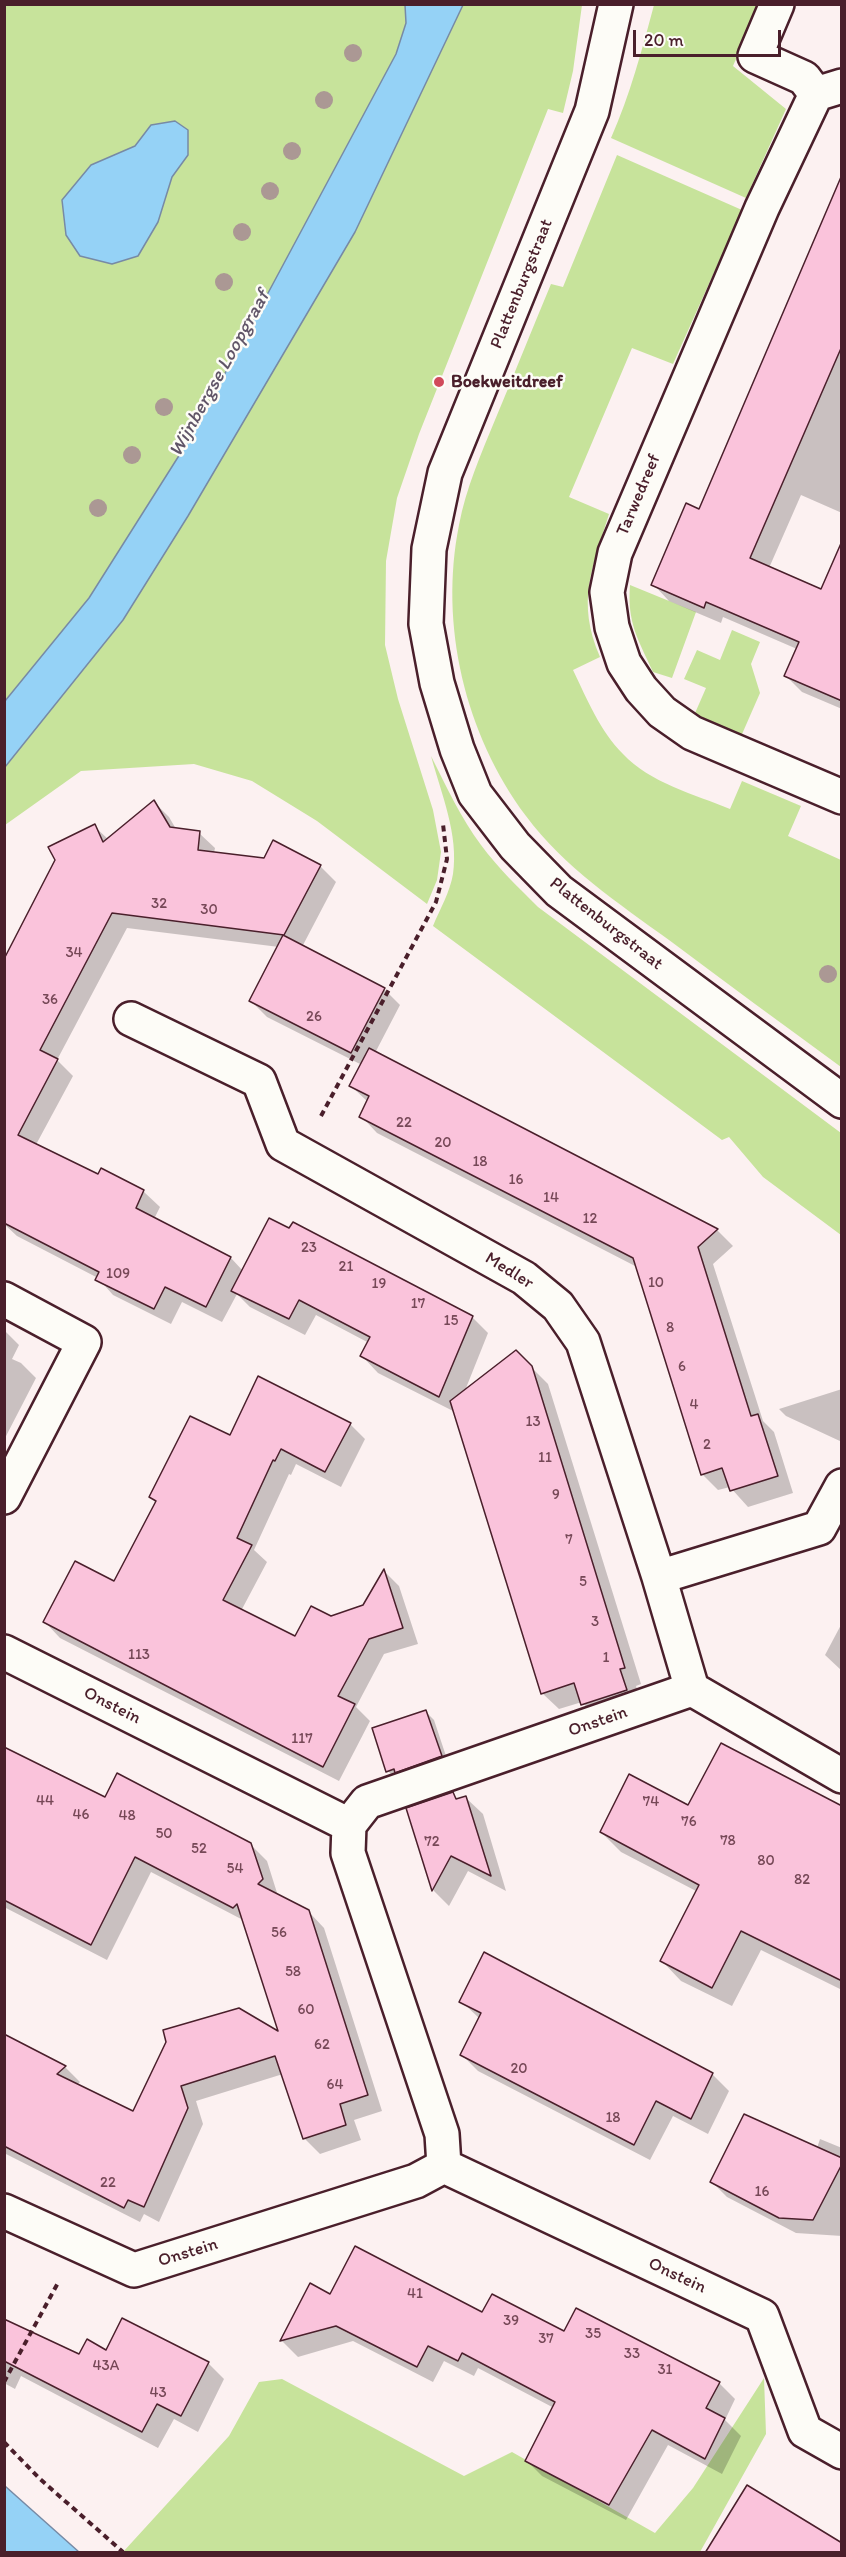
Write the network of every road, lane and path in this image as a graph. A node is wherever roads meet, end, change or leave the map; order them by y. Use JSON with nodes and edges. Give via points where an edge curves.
{"nodes":[{"id":1,"x":616,"y":4,"type":"edge"},
{"id":2,"x":777,"y":4,"type":"edge"},
{"id":3,"x":829,"y":90,"type":"edge"},
{"id":4,"x":842,"y":797,"type":"edge"},
{"id":5,"x":443,"y":820,"type":"dead end"},
{"id":6,"x":131,"y":1020,"type":"dead end"},
{"id":7,"x":842,"y":1101,"type":"edge"},
{"id":8,"x":301,"y":1154,"type":"junction"},
{"id":9,"x":4,"y":1299,"type":"edge"},
{"id":10,"x":842,"y":1486,"type":"edge"},
{"id":11,"x":4,"y":1497,"type":"edge"},
{"id":12,"x":659,"y":1577,"type":"junction"},
{"id":13,"x":4,"y":1652,"type":"edge"},
{"id":14,"x":692,"y":1689,"type":"junction"},
{"id":15,"x":842,"y":1776,"type":"edge"},
{"id":16,"x":349,"y":1825,"type":"junction"},
{"id":17,"x":444,"y":2166,"type":"junction"},
{"id":18,"x":4,"y":2211,"type":"edge"},
{"id":19,"x":78,"y":2246,"type":"junction"},
{"id":20,"x":4,"y":2382,"type":"edge"},
{"id":21,"x":4,"y":2442,"type":"edge"},
{"id":22,"x":842,"y":2452,"type":"edge"},
{"id":23,"x":123,"y":2553,"type":"edge"}],
"edges":[{"from":1,"to":7,"type":"street","name":"Plattenburgstraat","via":[[592,111],[445,473],[429,549],[426,603],[436,683],[476,794],[515,846],[558,891]]},
{"from":2,"to":3,"type":"street","name":"Tarwedreef","via":[[755,56]]},
{"from":3,"to":4,"type":"street","name":"Tarwedreef","via":[[762,208],[615,553],[607,592],[612,627],[624,663],[662,712],[692,733]]},
{"from":5,"to":8,"type":"path","via":[[447,860],[436,902]]},
{"from":6,"to":8,"type":"street","name":"Medler","via":[[259,1082],[283,1144]]},
{"from":8,"to":12,"type":"street","name":"Medler","via":[[524,1278],[558,1306],[583,1342]]},
{"from":9,"to":11,"type":"street","via":[[84,1341]]},
{"from":10,"to":12,"type":"street","via":[[819,1528]]},
{"from":12,"to":14,"type":"street","name":"Medler"},
{"from":13,"to":16,"type":"street","name":"Onstein"},
{"from":14,"to":15,"type":"street"},
{"from":14,"to":16,"type":"street","name":"Onstein","via":[[367,1802]]},
{"from":16,"to":17,"type":"street","via":[[348,1853],[442,2134]]},
{"from":17,"to":19,"type":"street","name":"Onstein","via":[[417,2181],[134,2270]]},
{"from":17,"to":22,"type":"street","name":"Onstein","via":[[762,2316],[805,2431]]},
{"from":18,"to":19,"type":"street","name":"Onstein"},
{"from":19,"to":20,"type":"path"},
{"from":21,"to":23,"type":"path"}]}
